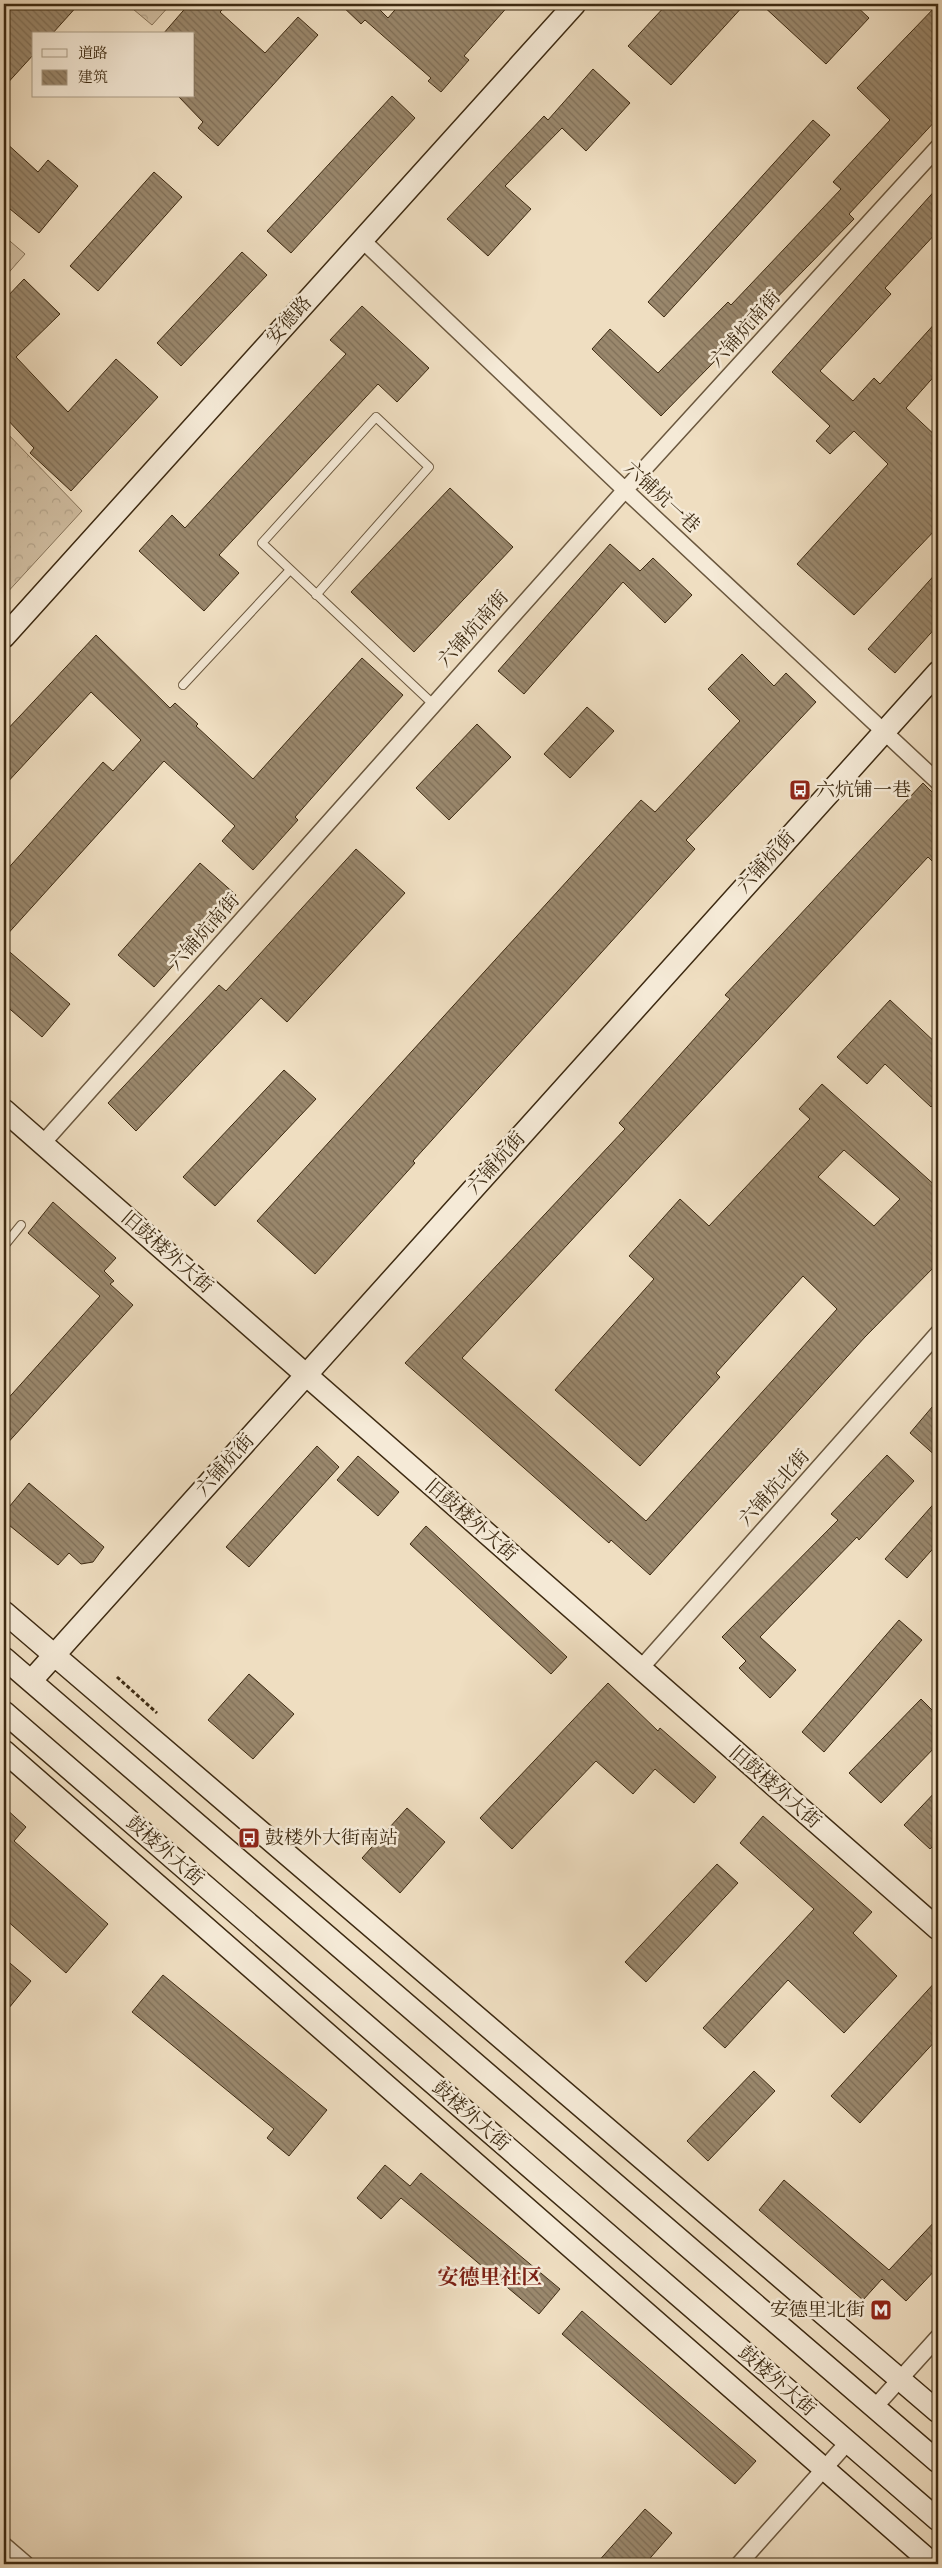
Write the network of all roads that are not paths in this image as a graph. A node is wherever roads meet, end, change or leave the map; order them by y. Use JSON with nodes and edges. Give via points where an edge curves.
{"nodes":[{"id":1,"x":575,"y":4,"type":"edge"},
{"id":2,"x":938,"y":147,"type":"edge"},
{"id":3,"x":361,"y":239,"type":"junction"},
{"id":4,"x":624,"y":490,"type":"junction"},
{"id":5,"x":290,"y":570,"type":"junction"},
{"id":6,"x":316,"y":595,"type":"junction"},
{"id":7,"x":4,"y":637,"type":"edge"},
{"id":8,"x":938,"y":672,"type":"edge"},
{"id":9,"x":183,"y":685,"type":"dead end"},
{"id":10,"x":433,"y":704,"type":"junction"},
{"id":11,"x":884,"y":731,"type":"junction"},
{"id":12,"x":938,"y":782,"type":"edge"},
{"id":13,"x":4,"y":1110,"type":"edge"},
{"id":14,"x":43,"y":1143,"type":"junction"},
{"id":15,"x":21,"y":1225,"type":"dead end"},
{"id":16,"x":4,"y":1246,"type":"edge"},
{"id":17,"x":938,"y":1333,"type":"edge"},
{"id":18,"x":306,"y":1374,"type":"junction"},
{"id":19,"x":4,"y":1612,"type":"edge"},
{"id":20,"x":54,"y":1656,"type":"junction"},
{"id":21,"x":4,"y":1658,"type":"edge"},
{"id":22,"x":640,"y":1669,"type":"junction"},
{"id":23,"x":31,"y":1682,"type":"junction"},
{"id":24,"x":4,"y":1712,"type":"edge"},
{"id":25,"x":4,"y":1751,"type":"edge"},
{"id":26,"x":938,"y":1929,"type":"edge"},
{"id":27,"x":938,"y":2336,"type":"edge"},
{"id":28,"x":900,"y":2378,"type":"junction"},
{"id":29,"x":874,"y":2408,"type":"junction"},
{"id":30,"x":938,"y":2412,"type":"edge"},
{"id":31,"x":848,"y":2442,"type":"junction"},
{"id":32,"x":938,"y":2462,"type":"edge"},
{"id":33,"x":824,"y":2470,"type":"junction"},
{"id":34,"x":938,"y":2520,"type":"edge"},
{"id":35,"x":4,"y":2545,"type":"edge"},
{"id":36,"x":26,"y":2564,"type":"edge"},
{"id":37,"x":740,"y":2564,"type":"edge"},
{"id":38,"x":934,"y":2564,"type":"edge"}],
"edges":[{"from":1,"to":3,"type":"street","name":"安德路"},
{"from":2,"to":4,"type":"street","name":"六铺炕南街"},
{"from":3,"to":4,"type":"street","name":"六铺炕一巷"},
{"from":3,"to":7,"type":"street","name":"安德路"},
{"from":4,"to":10,"type":"street","name":"六铺炕南街"},
{"from":4,"to":11,"type":"street","name":"六铺炕一巷"},
{"from":5,"to":6,"type":"lane"},
{"from":5,"to":6,"type":"lane","via":[[262,543],[376,417],[429,467]]},
{"from":5,"to":9,"type":"lane"},
{"from":6,"to":10,"type":"lane"},
{"from":8,"to":11,"type":"street","name":"六铺炕街"},
{"from":10,"to":14,"type":"street","name":"六铺炕南街"},
{"from":11,"to":12,"type":"street","name":"六铺炕一巷"},
{"from":11,"to":18,"type":"street","name":"六铺炕街"},
{"from":13,"to":14,"type":"street","name":"旧鼓楼外大街"},
{"from":14,"to":18,"type":"street","name":"旧鼓楼外大街"},
{"from":15,"to":16,"type":"lane"},
{"from":17,"to":22,"type":"street","name":"六铺炕北街"},
{"from":18,"to":20,"type":"street","name":"六铺炕街"},
{"from":18,"to":22,"type":"street","name":"旧鼓楼外大街"},
{"from":19,"to":20,"type":"street"},
{"from":20,"to":23,"type":"street","name":"六铺炕街"},
{"from":20,"to":28,"type":"street"},
{"from":21,"to":23,"type":"street"},
{"from":22,"to":26,"type":"street","name":"旧鼓楼外大街"},
{"from":23,"to":29,"type":"street"},
{"from":24,"to":31,"type":"street","name":"鼓楼外大街"},
{"from":25,"to":33,"type":"street","name":"鼓楼外大街"},
{"from":27,"to":28,"type":"street"},
{"from":28,"to":29,"type":"street"},
{"from":28,"to":30,"type":"street"},
{"from":29,"to":32,"type":"street"},
{"from":31,"to":33,"type":"street"},
{"from":31,"to":34,"type":"street","name":"鼓楼外大街"},
{"from":33,"to":37,"type":"street"},
{"from":33,"to":38,"type":"street","name":"鼓楼外大街"},
{"from":35,"to":36,"type":"street"}]}
